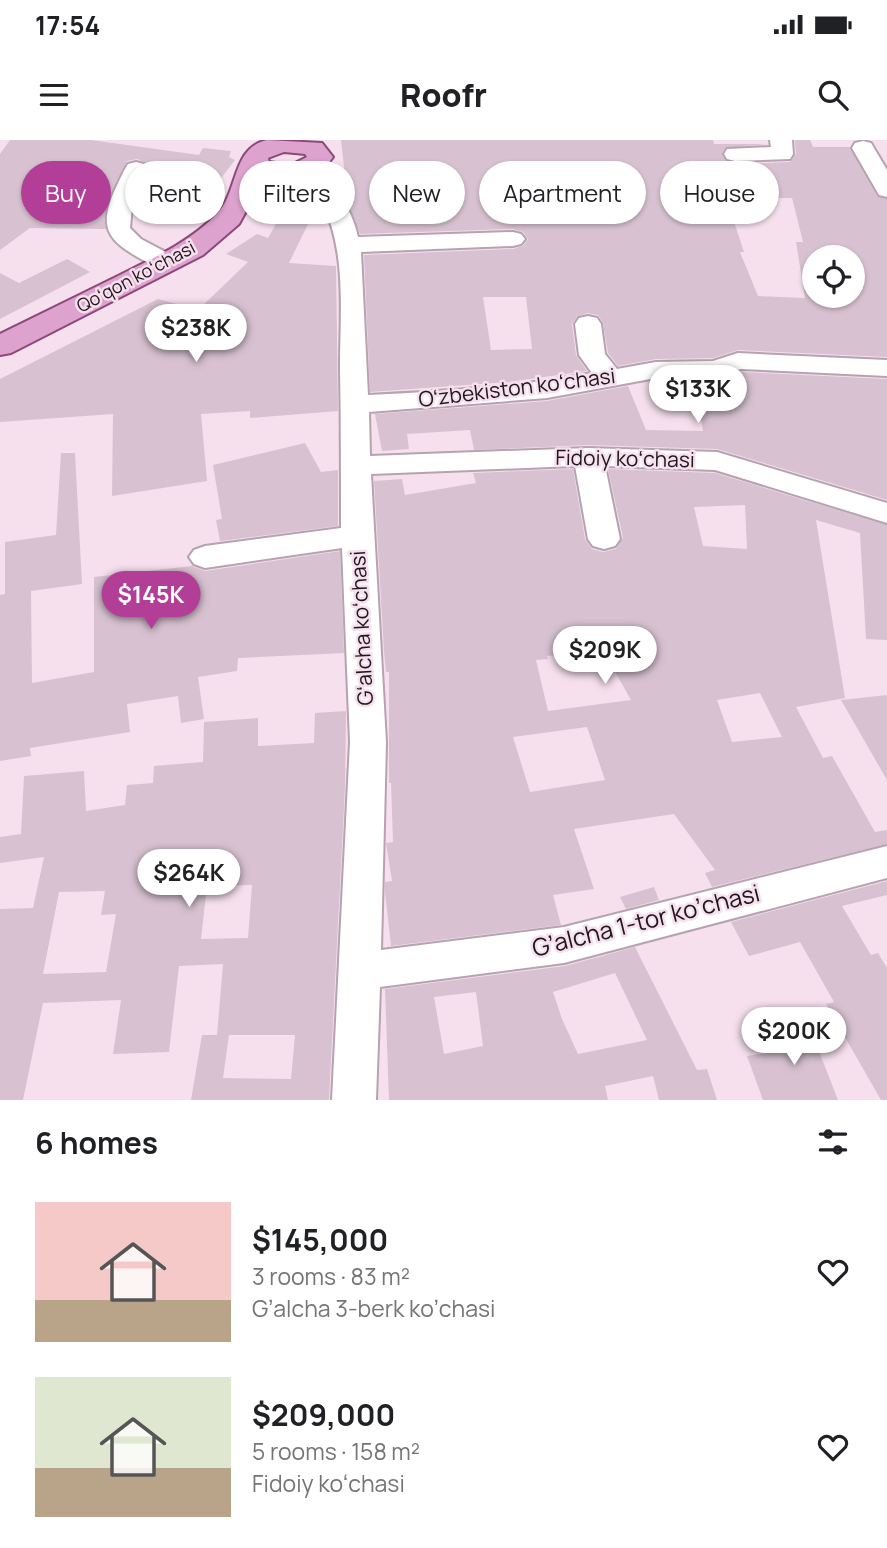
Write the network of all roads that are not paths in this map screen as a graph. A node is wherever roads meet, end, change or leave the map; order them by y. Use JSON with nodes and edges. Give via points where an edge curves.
{"nodes":[{"id":1,"x":781,"y":140,"type":"edge"},
{"id":2,"x":859,"y":144,"type":"edge"},
{"id":3,"x":887,"y":150,"type":"edge"},
{"id":4,"x":258,"y":151,"type":"edge"},
{"id":5,"x":735,"y":154,"type":"dead end"},
{"id":6,"x":302,"y":158,"type":"edge"},
{"id":7,"x":887,"y":190,"type":"edge"},
{"id":8,"x":125,"y":192,"type":"edge"},
{"id":9,"x":239,"y":212,"type":"edge"},
{"id":10,"x":229,"y":218,"type":"junction"},
{"id":11,"x":343,"y":224,"type":"edge"},
{"id":12,"x":513,"y":239,"type":"dead end"},
{"id":13,"x":348,"y":245,"type":"junction"},
{"id":14,"x":168,"y":263,"type":"junction"},
{"id":15,"x":588,"y":324,"type":"dead end"},
{"id":16,"x":0,"y":346,"type":"edge"},
{"id":17,"x":887,"y":368,"type":"edge"},
{"id":18,"x":611,"y":379,"type":"junction"},
{"id":19,"x":356,"y":404,"type":"junction"},
{"id":20,"x":588,"y":457,"type":"junction"},
{"id":21,"x":355,"y":466,"type":"junction"},
{"id":22,"x":887,"y":513,"type":"edge"},
{"id":23,"x":357,"y":536,"type":"junction"},
{"id":24,"x":604,"y":539,"type":"dead end"},
{"id":25,"x":205,"y":557,"type":"dead end"},
{"id":26,"x":887,"y":862,"type":"edge"},
{"id":27,"x":360,"y":971,"type":"junction"},
{"id":28,"x":354,"y":1100,"type":"edge"}],
"edges":[{"from":1,"to":5,"type":"street","via":[[782,154]]},
{"from":2,"to":3,"type":"street"},
{"from":2,"to":7,"type":"street"},
{"from":4,"to":6,"type":"main road","via":[[284,144]]},
{"from":4,"to":6,"type":"main road","via":[[263,170]]},
{"from":4,"to":10,"type":"main road","name":"Qoʻqon koʻchasi"},
{"from":8,"to":14,"type":"street","via":[[117,209],[117,233]]},
{"from":9,"to":10,"type":"main road","name":"Qoʻqon koʻchasi"},
{"from":10,"to":14,"type":"main road","name":"Qoʻqon koʻchasi"},
{"from":11,"to":13,"type":"street","name":"Gʻalcha koʻchasi"},
{"from":12,"to":13,"type":"street"},
{"from":13,"to":19,"type":"street","name":"Gʻalcha koʻchasi"},
{"from":14,"to":16,"type":"main road","name":"Qoʻqon koʻchasi"},
{"from":15,"to":18,"type":"street","via":[[592,355]]},
{"from":17,"to":18,"type":"street","name":"Oʻzbekiston koʻchasi","via":[[738,361],[716,369],[656,370]]},
{"from":18,"to":19,"type":"street","name":"Oʻzbekiston koʻchasi","via":[[480,397]]},
{"from":19,"to":21,"type":"street","name":"Gʻalcha koʻchasi"},
{"from":20,"to":21,"type":"street","name":"Fidoiy koʻchasi"},
{"from":20,"to":22,"type":"street","name":"Fidoiy koʻchasi","via":[[718,461]]},
{"from":20,"to":24,"type":"street"},
{"from":21,"to":23,"type":"street","name":"Gʻalcha koʻchasi"},
{"from":23,"to":25,"type":"street"},
{"from":23,"to":27,"type":"street","name":"Gʻalcha koʻchasi","via":[[368,742]]},
{"from":26,"to":27,"type":"street","name":"Gʼalcha 1-tor koʼchasi","via":[[565,946]]},
{"from":27,"to":28,"type":"street","name":"Gʻalcha koʻchasi"}]}
